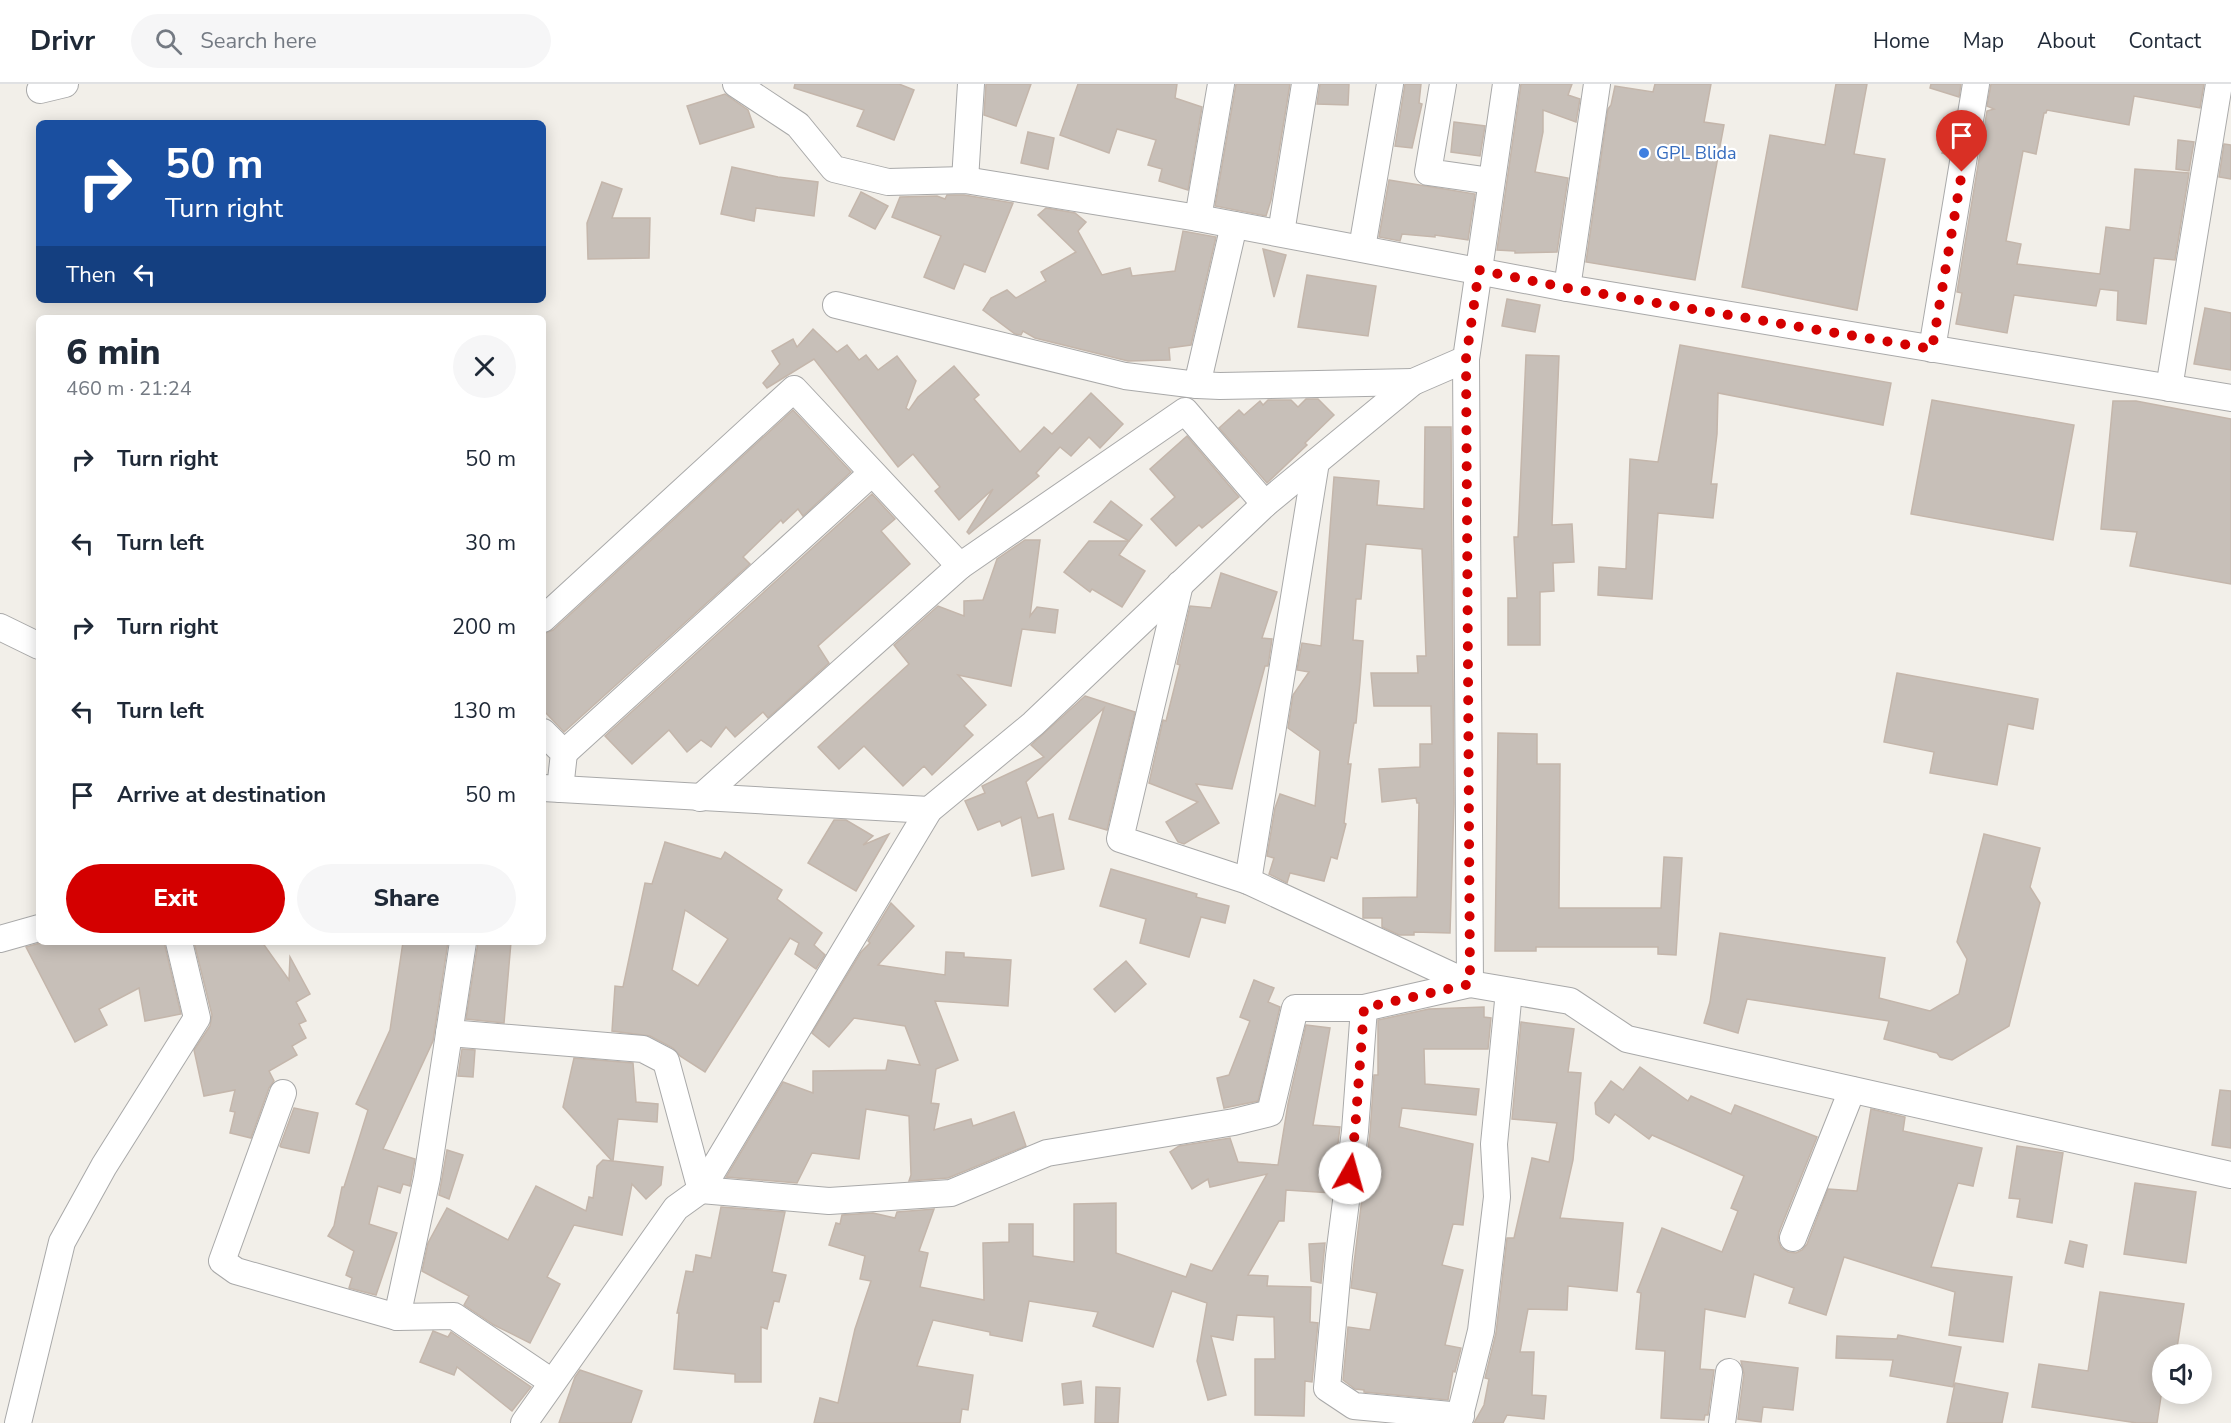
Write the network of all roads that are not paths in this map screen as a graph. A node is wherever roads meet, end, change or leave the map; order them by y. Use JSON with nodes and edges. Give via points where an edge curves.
{"nodes":[{"id":1,"x":65,"y":84,"type":"edge"},
{"id":2,"x":736,"y":84,"type":"edge"},
{"id":3,"x":971,"y":84,"type":"edge"},
{"id":4,"x":1221,"y":84,"type":"edge"},
{"id":5,"x":1305,"y":84,"type":"edge"},
{"id":6,"x":1390,"y":84,"type":"edge"},
{"id":7,"x":1443,"y":84,"type":"edge"},
{"id":8,"x":1506,"y":84,"type":"edge"},
{"id":9,"x":1597,"y":84,"type":"edge"},
{"id":10,"x":1976,"y":84,"type":"edge"},
{"id":11,"x":2219,"y":84,"type":"edge"},
{"id":12,"x":40,"y":90,"type":"dead end"},
{"id":13,"x":965,"y":180,"type":"junction"},
{"id":14,"x":1491,"y":181,"type":"junction"},
{"id":15,"x":1198,"y":218,"type":"junction"},
{"id":16,"x":1234,"y":225,"type":"junction"},
{"id":17,"x":1281,"y":233,"type":"junction"},
{"id":18,"x":1362,"y":248,"type":"junction"},
{"id":19,"x":1479,"y":270,"type":"junction"},
{"id":20,"x":1567,"y":288,"type":"junction"},
{"id":21,"x":836,"y":305,"type":"dead end"},
{"id":22,"x":1932,"y":349,"type":"junction"},
{"id":23,"x":1466,"y":359,"type":"junction"},
{"id":24,"x":1413,"y":382,"type":"junction"},
{"id":25,"x":1197,"y":385,"type":"junction"},
{"id":26,"x":2169,"y":388,"type":"junction"},
{"id":27,"x":2231,"y":398,"type":"edge"},
{"id":28,"x":1316,"y":462,"type":"junction"},
{"id":29,"x":873,"y":473,"type":"junction"},
{"id":30,"x":1265,"y":504,"type":"junction"},
{"id":31,"x":960,"y":566,"type":"junction"},
{"id":32,"x":1180,"y":584,"type":"junction"},
{"id":33,"x":546,"y":616,"type":"edge"},
{"id":34,"x":0,"y":627,"type":"edge"},
{"id":35,"x":36,"y":645,"type":"edge"},
{"id":36,"x":546,"y":735,"type":"edge"},
{"id":37,"x":564,"y":753,"type":"junction"},
{"id":38,"x":552,"y":789,"type":"edge"},
{"id":39,"x":700,"y":798,"type":"junction"},
{"id":40,"x":929,"y":810,"type":"junction"},
{"id":41,"x":1248,"y":881,"type":"junction"},
{"id":42,"x":36,"y":929,"type":"edge"},
{"id":43,"x":0,"y":939,"type":"edge"},
{"id":44,"x":180,"y":945,"type":"edge"},
{"id":45,"x":463,"y":945,"type":"edge"},
{"id":46,"x":1470,"y":984,"type":"junction"},
{"id":47,"x":1509,"y":991,"type":"junction"},
{"id":48,"x":1364,"y":1008,"type":"junction"},
{"id":49,"x":448,"y":1034,"type":"junction"},
{"id":50,"x":1852,"y":1090,"type":"junction"},
{"id":51,"x":283,"y":1094,"type":"dead end"},
{"id":52,"x":2231,"y":1175,"type":"edge"},
{"id":53,"x":701,"y":1190,"type":"junction"},
{"id":54,"x":1793,"y":1238,"type":"dead end"},
{"id":55,"x":398,"y":1317,"type":"junction"},
{"id":56,"x":1729,"y":1372,"type":"dead end"},
{"id":57,"x":552,"y":1382,"type":"junction"},
{"id":58,"x":1460,"y":1420,"type":"edge"},
{"id":59,"x":18,"y":1423,"type":"edge"},
{"id":60,"x":524,"y":1423,"type":"edge"},
{"id":61,"x":1722,"y":1423,"type":"edge"}],
"edges":[{"from":1,"to":12,"type":"street"},
{"from":2,"to":13,"type":"street","via":[[798,125],[834,169],[888,182]]},
{"from":3,"to":13,"type":"street"},
{"from":4,"to":15,"type":"street"},
{"from":5,"to":17,"type":"street"},
{"from":6,"to":18,"type":"street"},
{"from":7,"to":14,"type":"street","via":[[1428,172]]},
{"from":8,"to":14,"type":"street"},
{"from":9,"to":20,"type":"street"},
{"from":10,"to":22,"type":"street"},
{"from":11,"to":26,"type":"street"},
{"from":13,"to":15,"type":"street"},
{"from":14,"to":19,"type":"street"},
{"from":15,"to":16,"type":"street"},
{"from":16,"to":17,"type":"street"},
{"from":16,"to":25,"type":"street"},
{"from":17,"to":18,"type":"street"},
{"from":18,"to":19,"type":"street"},
{"from":19,"to":20,"type":"street"},
{"from":19,"to":23,"type":"street"},
{"from":20,"to":22,"type":"street"},
{"from":21,"to":25,"type":"street","via":[[1125,376]]},
{"from":22,"to":26,"type":"street"},
{"from":23,"to":24,"type":"street"},
{"from":23,"to":46,"type":"street"},
{"from":24,"to":25,"type":"street"},
{"from":24,"to":28,"type":"street"},
{"from":26,"to":27,"type":"street"},
{"from":28,"to":30,"type":"street"},
{"from":28,"to":41,"type":"street"},
{"from":29,"to":31,"type":"street"},
{"from":29,"to":33,"type":"street","via":[[794,389]]},
{"from":29,"to":37,"type":"street"},
{"from":30,"to":31,"type":"street","via":[[1185,411]]},
{"from":30,"to":32,"type":"street"},
{"from":31,"to":39,"type":"street"},
{"from":32,"to":40,"type":"street","via":[[1033,724]]},
{"from":32,"to":41,"type":"street","via":[[1120,839]]},
{"from":34,"to":35,"type":"street"},
{"from":36,"to":37,"type":"street"},
{"from":37,"to":38,"type":"street"},
{"from":38,"to":39,"type":"street"},
{"from":39,"to":40,"type":"street"},
{"from":40,"to":53,"type":"street"},
{"from":41,"to":46,"type":"street"},
{"from":42,"to":43,"type":"street"},
{"from":44,"to":59,"type":"street","via":[[197,1018],[104,1166],[62,1242]]},
{"from":45,"to":49,"type":"street"},
{"from":46,"to":47,"type":"street"},
{"from":46,"to":48,"type":"street"},
{"from":47,"to":50,"type":"street","via":[[1570,1000],[1627,1039]]},
{"from":47,"to":58,"type":"street","via":[[1494,1144],[1497,1197],[1481,1331]]},
{"from":48,"to":53,"type":"street","via":[[1295,1008],[1270,1113],[1047,1153],[951,1193],[829,1201]]},
{"from":48,"to":58,"type":"street","via":[[1327,1388],[1354,1406]]},
{"from":49,"to":53,"type":"street","via":[[644,1049],[666,1061]]},
{"from":49,"to":55,"type":"street","via":[[426,1178]]},
{"from":50,"to":52,"type":"street"},
{"from":50,"to":54,"type":"street"},
{"from":51,"to":55,"type":"street","via":[[222,1261],[236,1271]]},
{"from":53,"to":57,"type":"street","via":[[676,1208]]},
{"from":55,"to":57,"type":"street","via":[[454,1316]]},
{"from":56,"to":61,"type":"street"},
{"from":57,"to":60,"type":"street"}]}
